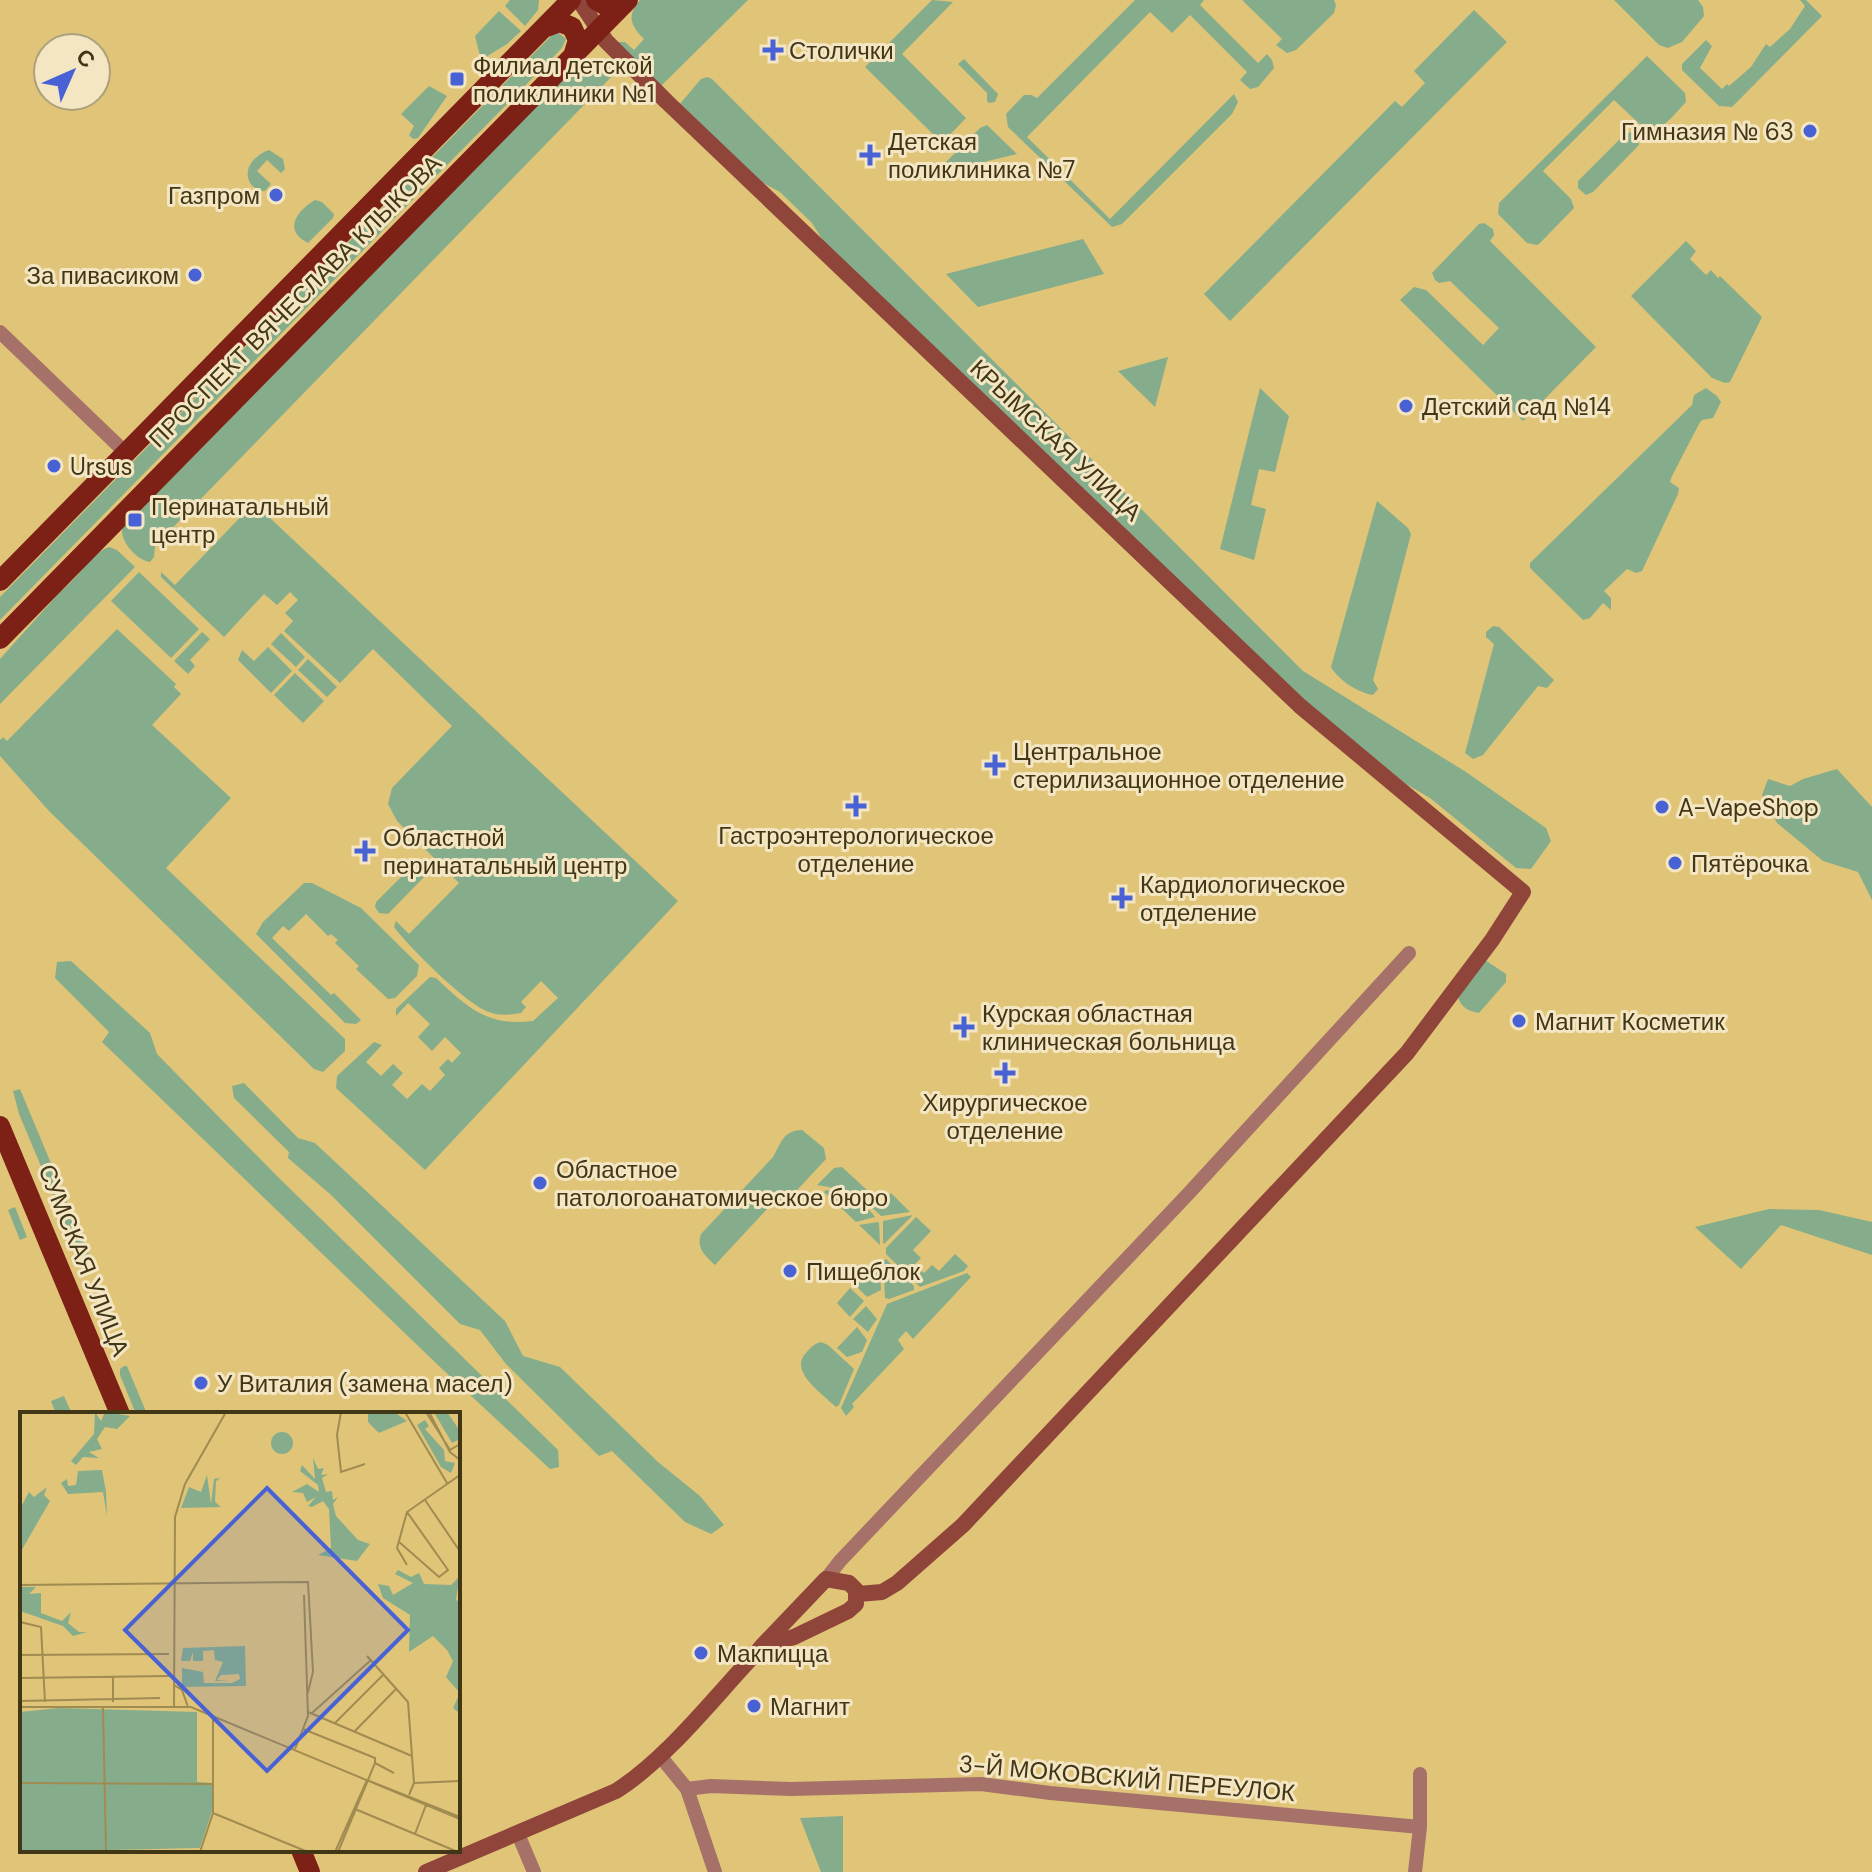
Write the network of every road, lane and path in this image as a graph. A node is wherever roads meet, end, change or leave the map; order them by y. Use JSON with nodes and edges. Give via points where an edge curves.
{"nodes":[{"id":1,"x":571,"y":0,"type":"edge"},
{"id":2,"x":579,"y":0,"type":"edge"},
{"id":3,"x":596,"y":0,"type":"edge"},
{"id":4,"x":626,"y":1,"type":"edge"},
{"id":5,"x":544,"y":28,"type":"junction"},
{"id":6,"x":598,"y":30,"type":"junction"},
{"id":7,"x":573,"y":56,"type":"junction"},
{"id":8,"x":0,"y":332,"type":"edge"},
{"id":9,"x":126,"y":453,"type":"junction"},
{"id":10,"x":0,"y":581,"type":"edge"},
{"id":11,"x":0,"y":639,"type":"edge"},
{"id":12,"x":1409,"y":953,"type":"dead end"},
{"id":13,"x":0,"y":1126,"type":"edge"},
{"id":14,"x":4,"y":1147,"type":"edge"},
{"id":15,"x":119,"y":1412,"type":"edge"},
{"id":16,"x":826,"y":1579,"type":"junction"},
{"id":17,"x":858,"y":1594,"type":"junction"},
{"id":18,"x":762,"y":1646,"type":"junction"},
{"id":19,"x":660,"y":1756,"type":"junction"},
{"id":20,"x":1420,"y":1774,"type":"dead end"},
{"id":21,"x":687,"y":1789,"type":"junction"},
{"id":22,"x":1420,"y":1827,"type":"junction"},
{"id":23,"x":518,"y":1834,"type":"junction"},
{"id":24,"x":302,"y":1852,"type":"edge"},
{"id":25,"x":310,"y":1872,"type":"edge"},
{"id":26,"x":426,"y":1872,"type":"edge"},
{"id":27,"x":534,"y":1872,"type":"edge"},
{"id":28,"x":715,"y":1872,"type":"edge"},
{"id":29,"x":1415,"y":1872,"type":"edge"}],
"edges":[{"from":1,"to":5,"type":"main road","name":"ПРОСПЕКТ ВЯЧЕСЛАВА КЛЫКОВА"},
{"from":2,"to":6,"type":"street","name":"КРЫМСКАЯ УЛИЦА"},
{"from":3,"to":4,"type":"main road","via":[[608,7]]},
{"from":4,"to":6,"type":"main road","name":"ПРОСПЕКТ ВЯЧЕСЛАВА КЛЫКОВА"},
{"from":5,"to":7,"type":"main road","via":[[560,22],[572,27],[578,40]]},
{"from":5,"to":9,"type":"main road","name":"ПРОСПЕКТ ВЯЧЕСЛАВА КЛЫКОВА"},
{"from":6,"to":7,"type":"main road","name":"ПРОСПЕКТ ВЯЧЕСЛАВА КЛЫКОВА"},
{"from":6,"to":17,"type":"street","name":"КРЫМСКАЯ УЛИЦА","via":[[1238,648],[1523,892],[1407,1053],[963,1525],[897,1583],[882,1592]]},
{"from":7,"to":11,"type":"main road","name":"ПРОСПЕКТ ВЯЧЕСЛАВА КЛЫКОВА"},
{"from":8,"to":9,"type":"street"},
{"from":9,"to":10,"type":"main road","name":"ПРОСПЕКТ ВЯЧЕСЛАВА КЛЫКОВА"},
{"from":12,"to":16,"type":"street"},
{"from":13,"to":14,"type":"main road","name":"СУМСКАЯ УЛИЦА"},
{"from":14,"to":15,"type":"main road","name":"СУМСКАЯ УЛИЦА"},
{"from":16,"to":17,"type":"street","via":[[849,1583]]},
{"from":16,"to":18,"type":"street"},
{"from":17,"to":18,"type":"street","via":[[848,1611]]},
{"from":18,"to":19,"type":"street"},
{"from":19,"to":21,"type":"street"},
{"from":19,"to":23,"type":"street","via":[[616,1791]]},
{"from":20,"to":22,"type":"street"},
{"from":21,"to":22,"type":"street","name":"3-Й МОКОВСКИЙ ПЕРЕУЛОК","via":[[981,1784]]},
{"from":21,"to":28,"type":"street"},
{"from":22,"to":29,"type":"street"},
{"from":23,"to":26,"type":"street"},
{"from":23,"to":27,"type":"street"},
{"from":24,"to":25,"type":"main road"}]}
